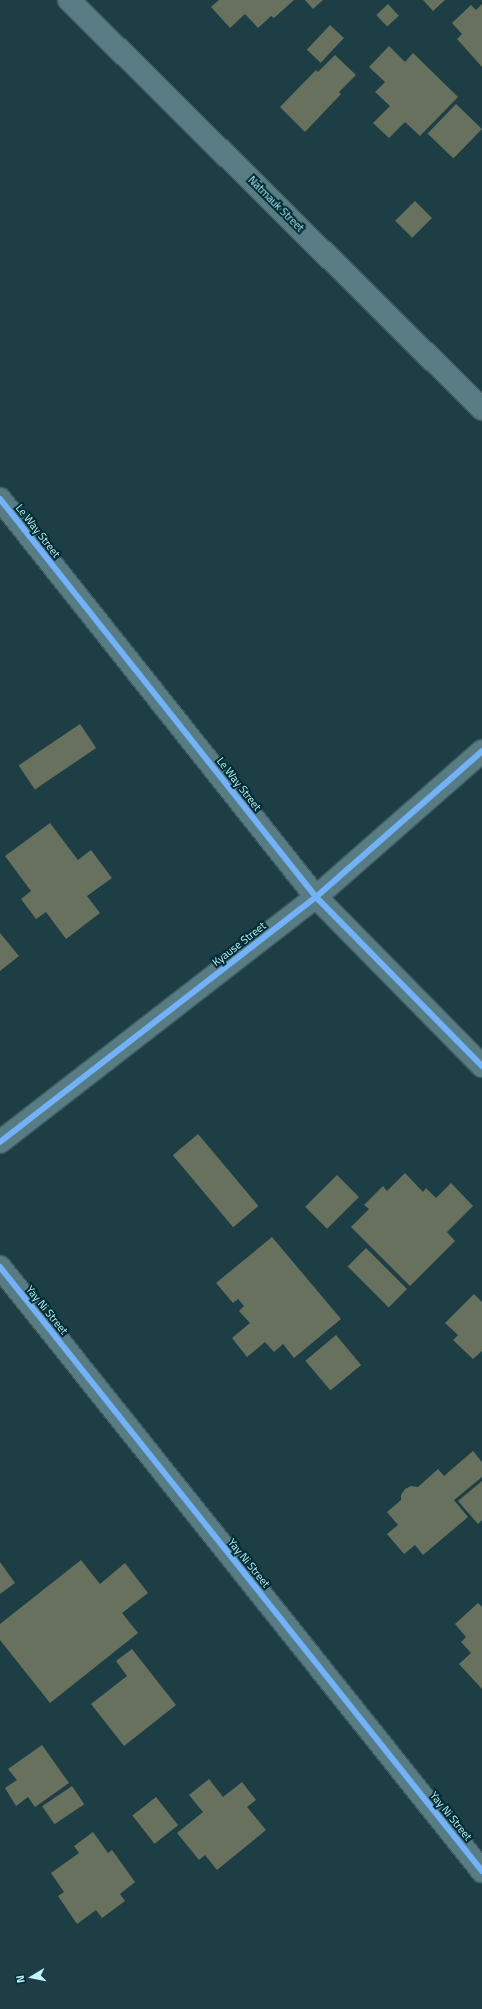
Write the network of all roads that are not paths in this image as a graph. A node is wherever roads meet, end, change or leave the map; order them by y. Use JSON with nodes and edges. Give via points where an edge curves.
{"nodes":[{"id":1,"x":69,"y":0,"type":"edge"},
{"id":2,"x":482,"y":409,"type":"edge"},
{"id":3,"x":0,"y":499,"type":"edge"},
{"id":4,"x":482,"y":751,"type":"edge"},
{"id":5,"x":316,"y":897,"type":"junction"},
{"id":6,"x":482,"y":1066,"type":"edge"},
{"id":7,"x":0,"y":1142,"type":"edge"},
{"id":8,"x":0,"y":1267,"type":"edge"},
{"id":9,"x":482,"y":1871,"type":"edge"}],
"edges":[{"from":1,"to":2,"type":"street","name":"Natmauk Street"},
{"from":3,"to":5,"type":"street","name":"Le Way Street"},
{"from":4,"to":5,"type":"street","name":"Kyause Street"},
{"from":5,"to":6,"type":"street","name":"Le Way Street"},
{"from":5,"to":7,"type":"street","name":"Kyause Street"},
{"from":8,"to":9,"type":"street","name":"Yay Ni Street"}]}
